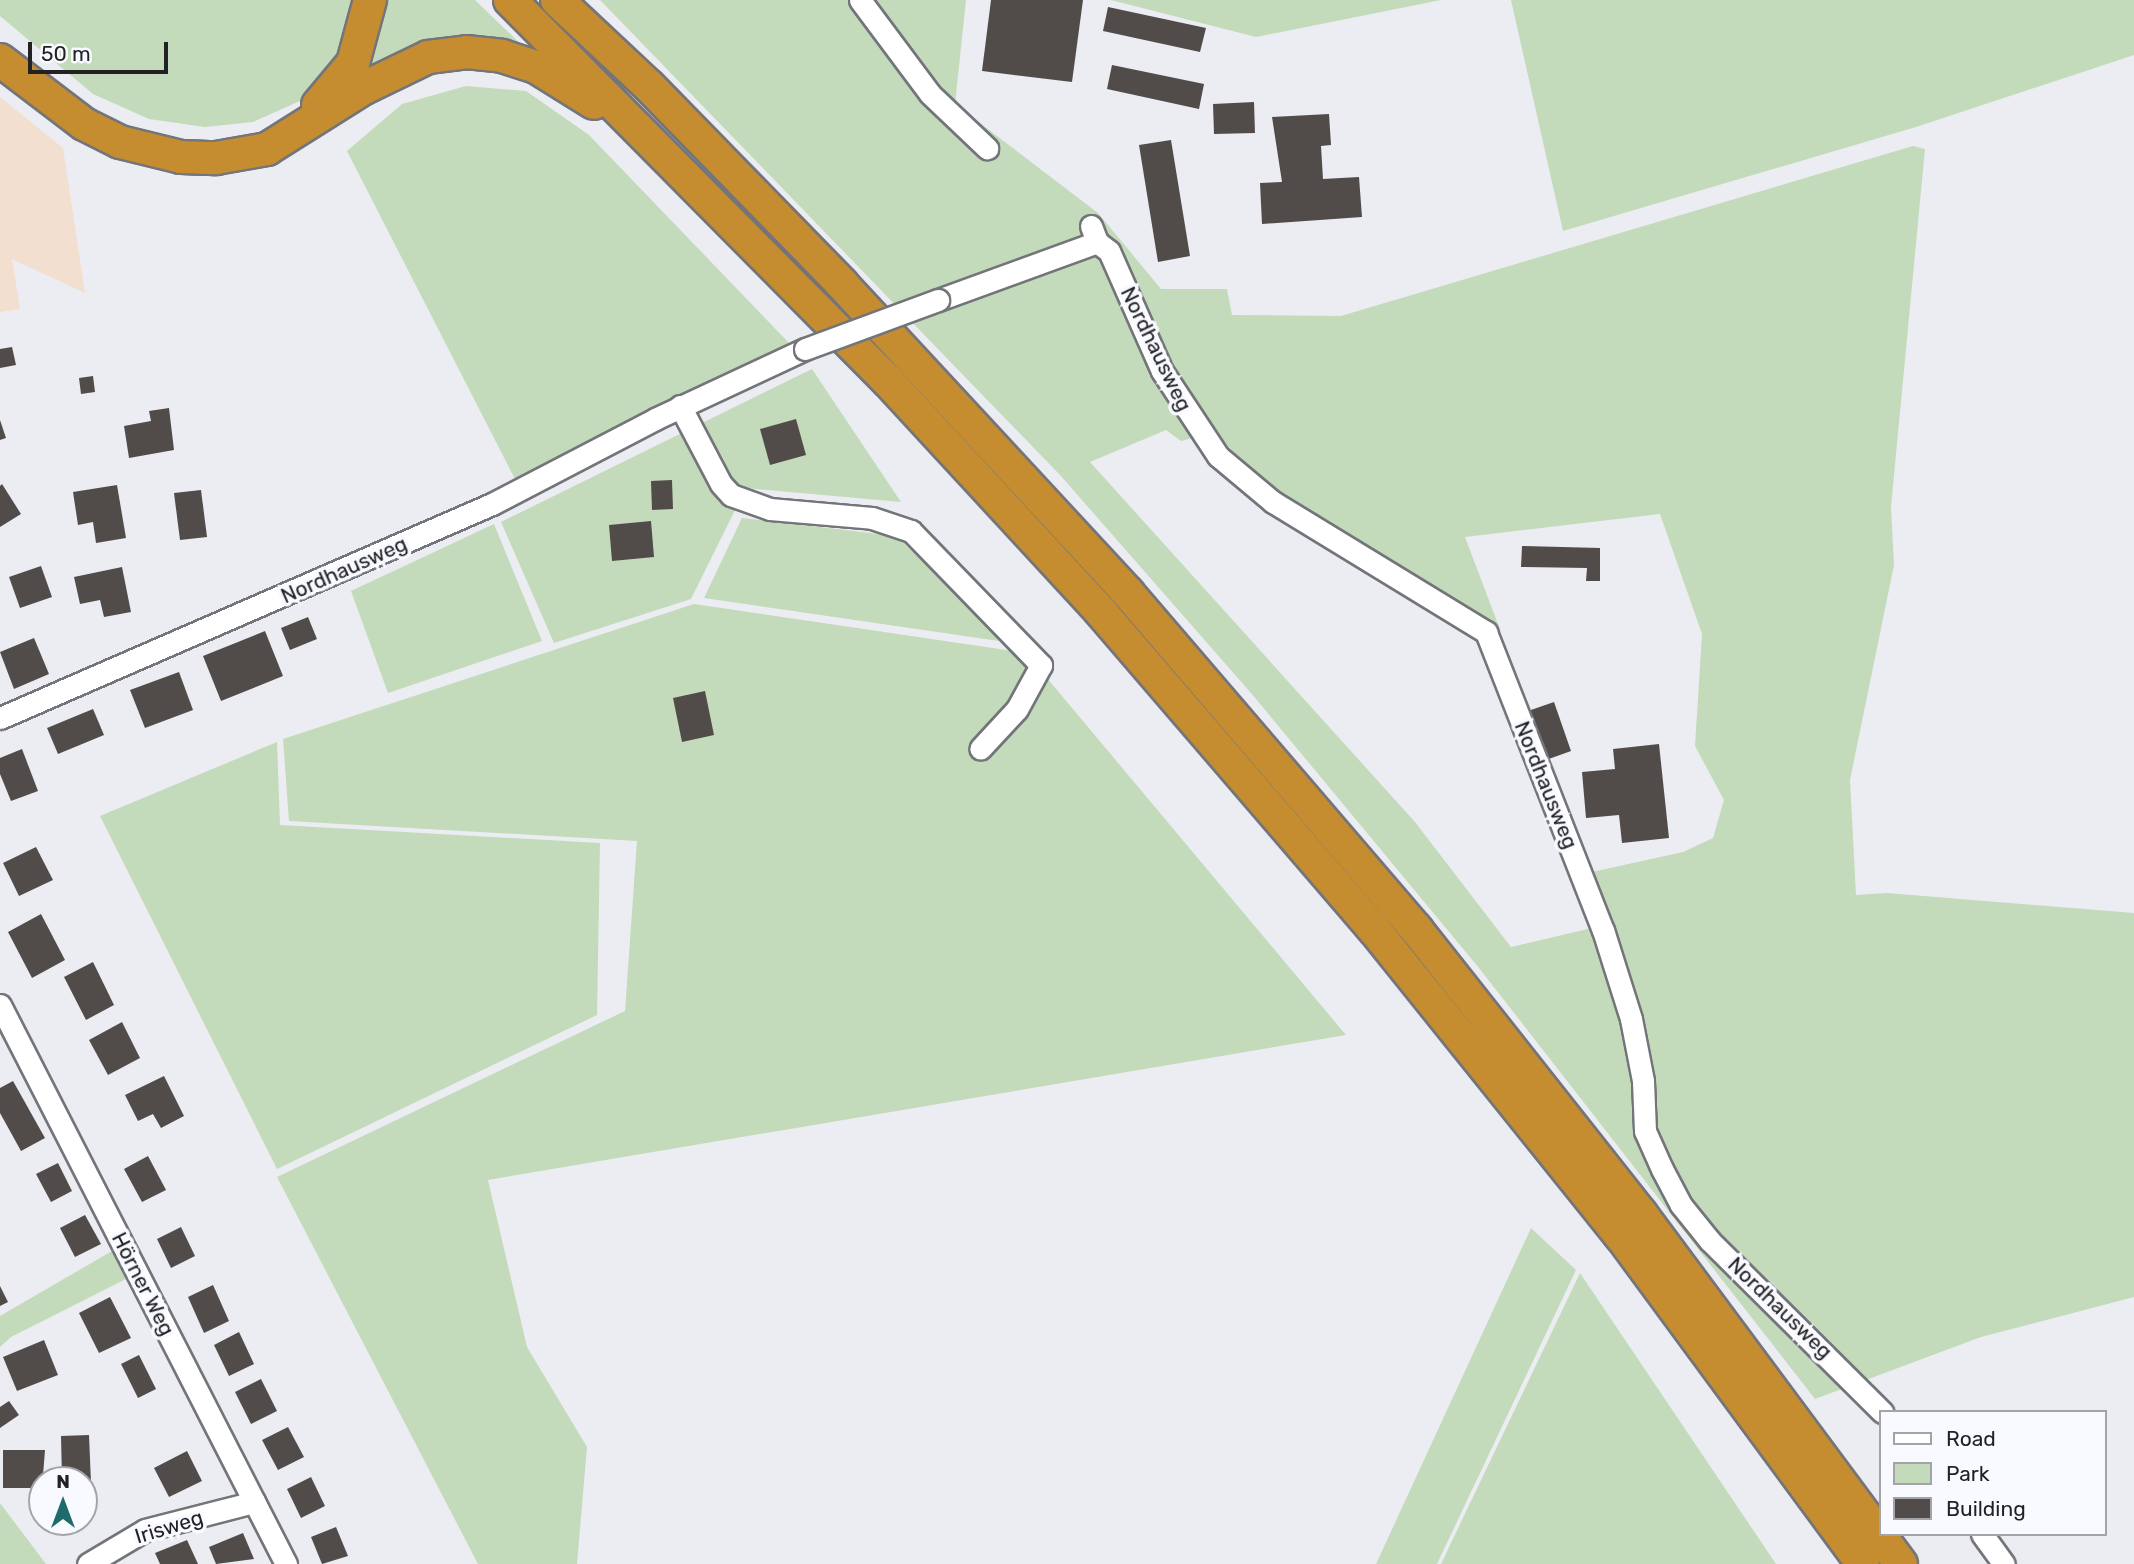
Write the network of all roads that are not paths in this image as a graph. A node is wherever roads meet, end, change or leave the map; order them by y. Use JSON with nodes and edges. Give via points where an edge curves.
{"nodes":[{"id":1,"x":370,"y":0,"type":"edge"},
{"id":2,"x":510,"y":0,"type":"edge"},
{"id":3,"x":558,"y":0,"type":"edge"},
{"id":4,"x":860,"y":0,"type":"edge"},
{"id":5,"x":0,"y":60,"type":"edge"},
{"id":6,"x":290,"y":138,"type":"junction"},
{"id":7,"x":987,"y":148,"type":"dead end"},
{"id":8,"x":689,"y":177,"type":"junction"},
{"id":9,"x":680,"y":406,"type":"junction"},
{"id":10,"x":0,"y":718,"type":"edge"},
{"id":11,"x":980,"y":749,"type":"dead end"},
{"id":12,"x":0,"y":1005,"type":"edge"},
{"id":13,"x":1880,"y":1410,"type":"edge"},
{"id":14,"x":254,"y":1502,"type":"junction"},
{"id":15,"x":1878,"y":1533,"type":"edge"},
{"id":16,"x":1880,"y":1536,"type":"edge"},
{"id":17,"x":1983,"y":1536,"type":"edge"},
{"id":18,"x":88,"y":1564,"type":"edge"},
{"id":19,"x":286,"y":1564,"type":"edge"},
{"id":20,"x":1863,"y":1564,"type":"edge"},
{"id":21,"x":1901,"y":1564,"type":"edge"},
{"id":22,"x":2004,"y":1564,"type":"edge"}],
"edges":[{"from":1,"to":6,"type":"highway","via":[[353,63]]},
{"from":2,"to":8,"type":"highway"},
{"from":3,"to":15,"type":"highway","via":[[649,86],[842,284],[1128,593],[1416,929],[1641,1214]]},
{"from":4,"to":7,"type":"street","via":[[930,94]]},
{"from":5,"to":6,"type":"highway","via":[[84,124],[151,152],[216,158],[267,149]]},
{"from":6,"to":8,"type":"highway","via":[[397,71],[428,57],[466,52],[537,67],[572,87]]},
{"from":8,"to":20,"type":"highway","via":[[888,381],[1101,611],[1373,928],[1621,1236]]},
{"from":9,"to":10,"type":"street","name":"Nordhausweg","via":[[492,504]]},
{"from":9,"to":11,"type":"street","via":[[731,495],[770,509],[872,518],[911,531],[1041,665],[1017,709]]},
{"from":9,"to":13,"type":"street","name":"Nordhausweg","bridge":true,"via":[[804,349],[938,300],[1094,234],[1110,251],[1162,371],[1218,456],[1273,502],[1486,632],[1603,930],[1631,1019],[1643,1081],[1646,1131],[1662,1169],[1681,1205],[1710,1241]]},
{"from":12,"to":14,"type":"street","name":"Hörner Weg"},
{"from":14,"to":18,"type":"street","name":"Irisweg","via":[[145,1530]]},
{"from":14,"to":19,"type":"street","name":"Hörner Weg"},
{"from":16,"to":21,"type":"highway"},
{"from":17,"to":22,"type":"street"}]}
